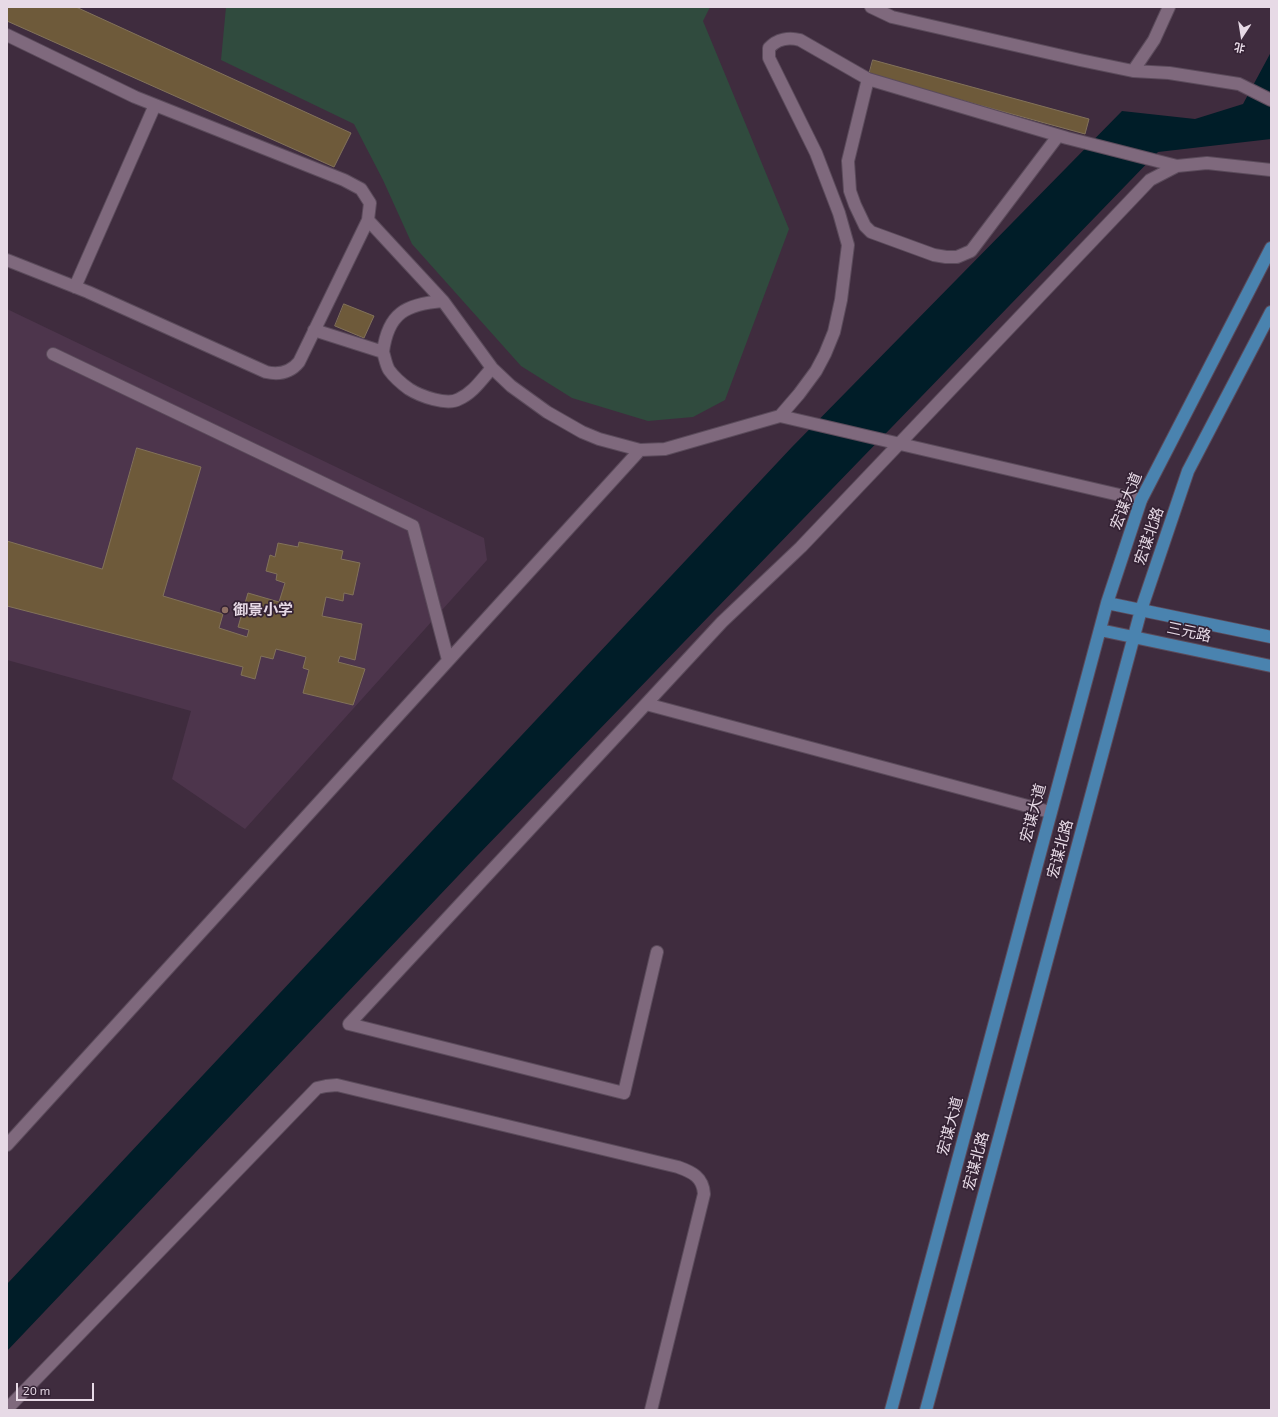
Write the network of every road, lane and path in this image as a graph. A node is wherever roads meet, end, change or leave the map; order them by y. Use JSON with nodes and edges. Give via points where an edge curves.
{"nodes":[{"id":1,"x":871,"y":7,"type":"edge"},
{"id":2,"x":1169,"y":7,"type":"edge"},
{"id":3,"x":895,"y":12,"type":"edge"},
{"id":4,"x":7,"y":35,"type":"edge"},
{"id":5,"x":1134,"y":71,"type":"junction"},
{"id":6,"x":868,"y":79,"type":"junction"},
{"id":7,"x":1271,"y":100,"type":"edge"},
{"id":8,"x":155,"y":105,"type":"junction"},
{"id":9,"x":1063,"y":137,"type":"junction"},
{"id":10,"x":1177,"y":166,"type":"junction"},
{"id":11,"x":1271,"y":170,"type":"edge"},
{"id":12,"x":368,"y":220,"type":"junction"},
{"id":13,"x":1271,"y":248,"type":"edge"},
{"id":14,"x":7,"y":260,"type":"edge"},
{"id":15,"x":75,"y":287,"type":"junction"},
{"id":16,"x":443,"y":301,"type":"junction"},
{"id":17,"x":1271,"y":312,"type":"edge"},
{"id":18,"x":314,"y":330,"type":"junction"},
{"id":19,"x":383,"y":352,"type":"junction"},
{"id":20,"x":53,"y":354,"type":"dead end"},
{"id":21,"x":492,"y":368,"type":"junction"},
{"id":22,"x":780,"y":416,"type":"junction"},
{"id":23,"x":900,"y":443,"type":"junction"},
{"id":24,"x":640,"y":450,"type":"junction"},
{"id":25,"x":1141,"y":500,"type":"junction"},
{"id":26,"x":1107,"y":603,"type":"junction"},
{"id":27,"x":1141,"y":610,"type":"junction"},
{"id":28,"x":1100,"y":630,"type":"junction"},
{"id":29,"x":1134,"y":637,"type":"junction"},
{"id":30,"x":1271,"y":637,"type":"edge"},
{"id":31,"x":448,"y":660,"type":"junction"},
{"id":32,"x":1271,"y":666,"type":"edge"},
{"id":33,"x":646,"y":704,"type":"junction"},
{"id":34,"x":1050,"y":812,"type":"junction"},
{"id":35,"x":657,"y":952,"type":"dead end"},
{"id":36,"x":7,"y":1145,"type":"edge"},
{"id":37,"x":7,"y":1410,"type":"edge"},
{"id":38,"x":651,"y":1410,"type":"edge"},
{"id":39,"x":891,"y":1410,"type":"edge"},
{"id":40,"x":926,"y":1410,"type":"edge"}],
"edges":[{"from":1,"to":3,"type":"street"},
{"from":2,"to":5,"type":"street","via":[[1154,40]]},
{"from":3,"to":5,"type":"street","via":[[1080,60]]},
{"from":4,"to":8,"type":"street"},
{"from":5,"to":7,"type":"street","via":[[1169,73],[1239,84]]},
{"from":6,"to":9,"type":"street"},
{"from":6,"to":9,"type":"street","via":[[848,161],[850,191],[855,205],[871,232],[934,255],[952,258],[971,251]]},
{"from":6,"to":22,"type":"street","via":[[800,40],[777,41],[768,51],[769,58],[816,153],[840,213],[848,245],[834,332],[816,371]]},
{"from":8,"to":12,"type":"street","via":[[361,189],[370,203]]},
{"from":8,"to":15,"type":"street"},
{"from":9,"to":10,"type":"street"},
{"from":10,"to":11,"type":"street","via":[[1207,163]]},
{"from":10,"to":23,"type":"street","via":[[1150,180]]},
{"from":12,"to":16,"type":"street"},
{"from":12,"to":18,"type":"street"},
{"from":13,"to":25,"type":"main road","name":"宏谋大道"},
{"from":14,"to":15,"type":"street"},
{"from":15,"to":18,"type":"street","via":[[266,372],[288,372],[296,366]]},
{"from":16,"to":19,"type":"street","via":[[422,303],[396,316],[385,339]]},
{"from":16,"to":21,"type":"street"},
{"from":17,"to":27,"type":"main road","name":"宏谋北路","via":[[1188,471]]},
{"from":18,"to":19,"type":"street"},
{"from":19,"to":21,"type":"street","via":[[388,369],[397,379],[409,389],[436,400],[458,400],[478,385]]},
{"from":20,"to":31,"type":"street","via":[[413,526]]},
{"from":21,"to":24,"type":"street","via":[[547,412],[582,432]]},
{"from":22,"to":23,"type":"street"},
{"from":22,"to":24,"type":"street","via":[[665,449]]},
{"from":23,"to":25,"type":"street"},
{"from":23,"to":33,"type":"street","via":[[801,547],[722,622]]},
{"from":24,"to":31,"type":"street"},
{"from":25,"to":26,"type":"main road","name":"宏谋大道"},
{"from":26,"to":27,"type":"main road","name":"三元路"},
{"from":26,"to":28,"type":"main road","name":"宏谋大道"},
{"from":27,"to":29,"type":"main road","name":"宏谋北路"},
{"from":27,"to":30,"type":"main road","name":"三元路"},
{"from":28,"to":29,"type":"main road","name":"三元路"},
{"from":28,"to":34,"type":"main road","name":"宏谋大道"},
{"from":29,"to":32,"type":"main road","name":"三元路"},
{"from":29,"to":40,"type":"main road","name":"宏谋北路"},
{"from":31,"to":36,"type":"street"},
{"from":33,"to":34,"type":"street"},
{"from":33,"to":35,"type":"street","via":[[349,1024],[624,1093]]},
{"from":34,"to":39,"type":"main road","name":"宏谋大道"},
{"from":37,"to":38,"type":"street","via":[[317,1088],[337,1085],[678,1167],[690,1171],[698,1178],[704,1186],[704,1194]]}]}
